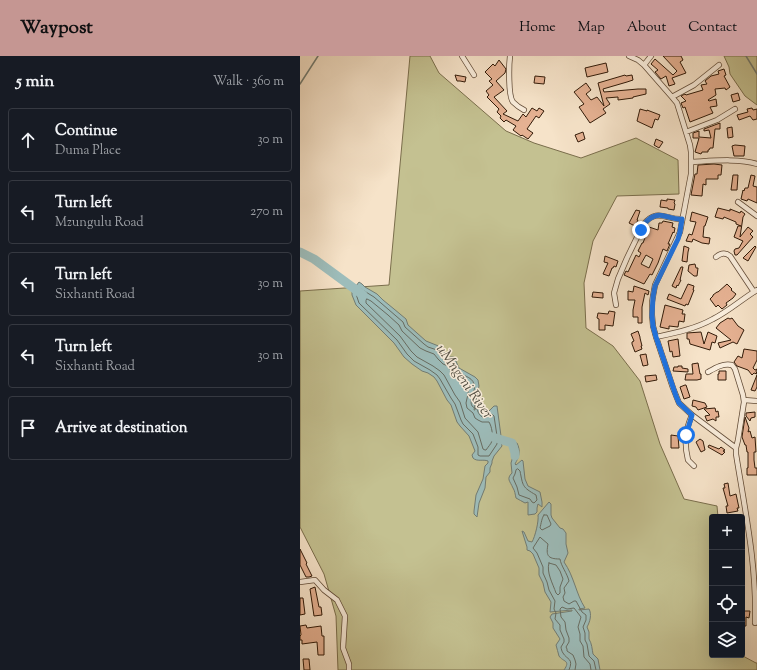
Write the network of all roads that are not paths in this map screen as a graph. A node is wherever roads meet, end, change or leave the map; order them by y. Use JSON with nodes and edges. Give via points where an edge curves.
{"nodes":[{"id":1,"x":462,"y":56,"type":"edge"},
{"id":2,"x":510,"y":56,"type":"edge"},
{"id":3,"x":629,"y":56,"type":"edge"},
{"id":4,"x":651,"y":56,"type":"edge"},
{"id":5,"x":644,"y":65,"type":"junction"},
{"id":6,"x":719,"y":65,"type":"dead end"},
{"id":7,"x":474,"y":76,"type":"dead end"},
{"id":8,"x":672,"y":97,"type":"junction"},
{"id":9,"x":735,"y":109,"type":"dead end"},
{"id":10,"x":524,"y":110,"type":"dead end"},
{"id":11,"x":686,"y":132,"type":"junction"},
{"id":12,"x":692,"y":162,"type":"junction"},
{"id":13,"x":757,"y":164,"type":"edge"},
{"id":14,"x":738,"y":202,"type":"dead end"},
{"id":15,"x":757,"y":216,"type":"edge"},
{"id":16,"x":682,"y":219,"type":"junction"},
{"id":17,"x":716,"y":257,"type":"dead end"},
{"id":18,"x":755,"y":291,"type":"edge"},
{"id":19,"x":616,"y":305,"type":"dead end"},
{"id":20,"x":656,"y":337,"type":"junction"},
{"id":21,"x":708,"y":372,"type":"dead end"},
{"id":22,"x":744,"y":400,"type":"junction"},
{"id":23,"x":757,"y":401,"type":"edge"},
{"id":24,"x":692,"y":415,"type":"junction"},
{"id":25,"x":736,"y":448,"type":"junction"},
{"id":26,"x":694,"y":466,"type":"dead end"},
{"id":27,"x":300,"y":582,"type":"edge"},
{"id":28,"x":755,"y":623,"type":"dead end"},
{"id":29,"x":349,"y":670,"type":"edge"}],
"edges":[{"from":1,"to":7,"type":"street"},
{"from":2,"to":10,"type":"street","via":[[511,99]]},
{"from":3,"to":5,"type":"street"},
{"from":4,"to":5,"type":"street"},
{"from":5,"to":8,"type":"street"},
{"from":6,"to":8,"type":"street","via":[[694,85]]},
{"from":8,"to":11,"type":"street","via":[[679,109]]},
{"from":9,"to":11,"type":"street","via":[[717,120]]},
{"from":11,"to":12,"type":"street"},
{"from":12,"to":13,"type":"street","via":[[722,160]]},
{"from":12,"to":16,"type":"street"},
{"from":14,"to":15,"type":"street"},
{"from":16,"to":19,"type":"street","via":[[660,215],[647,221],[637,236],[618,279],[614,293]]},
{"from":16,"to":20,"type":"street","via":[[678,239],[655,286],[652,315]]},
{"from":17,"to":18,"type":"street","via":[[725,253],[730,256]]},
{"from":18,"to":20,"type":"street","via":[[702,325]]},
{"from":20,"to":24,"type":"street","via":[[679,403]]},
{"from":21,"to":22,"type":"street","via":[[727,364],[732,365]]},
{"from":22,"to":23,"type":"street"},
{"from":22,"to":25,"type":"street"},
{"from":24,"to":25,"type":"street"},
{"from":24,"to":26,"type":"street","via":[[685,443],[688,460]]},
{"from":25,"to":28,"type":"street","via":[[751,548],[756,598]]},
{"from":27,"to":29,"type":"street","via":[[315,580],[337,600],[345,616],[343,648]]}]}
